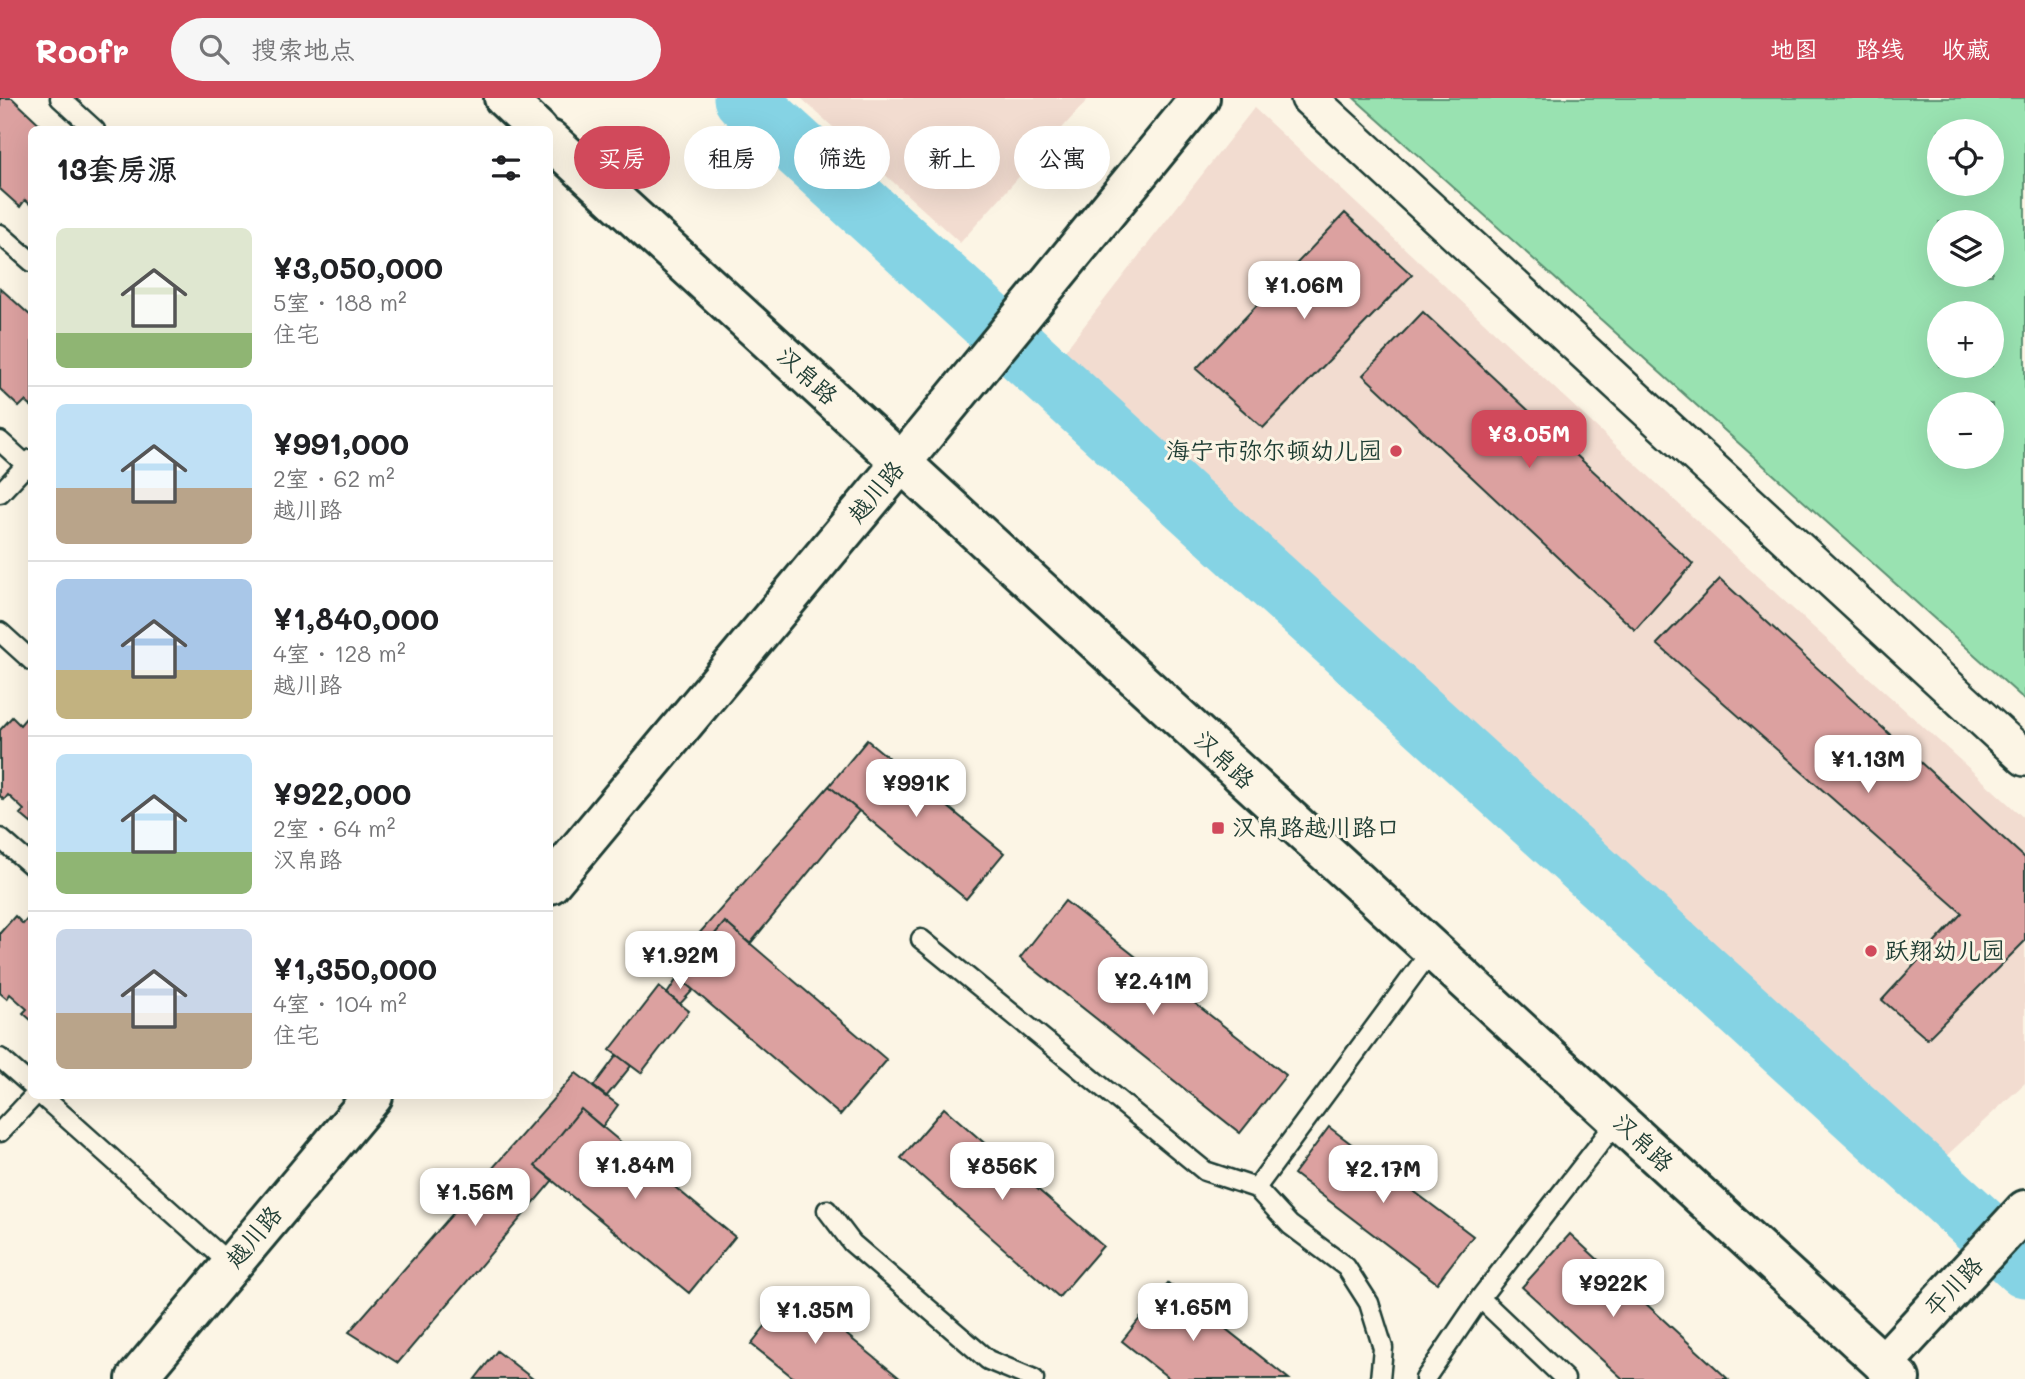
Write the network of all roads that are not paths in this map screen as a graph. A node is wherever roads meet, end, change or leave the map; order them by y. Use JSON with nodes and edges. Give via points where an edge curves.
{"nodes":[{"id":1,"x":60,"y":98,"type":"edge"},
{"id":2,"x":504,"y":98,"type":"edge"},
{"id":3,"x":1200,"y":98,"type":"edge"},
{"id":4,"x":1309,"y":98,"type":"edge"},
{"id":5,"x":91,"y":126,"type":"edge"},
{"id":6,"x":534,"y":126,"type":"edge"},
{"id":7,"x":553,"y":143,"type":"edge"},
{"id":8,"x":0,"y":234,"type":"edge"},
{"id":9,"x":28,"y":258,"type":"edge"},
{"id":10,"x":0,"y":441,"type":"edge"},
{"id":11,"x":913,"y":448,"type":"junction"},
{"id":12,"x":28,"y":462,"type":"edge"},
{"id":13,"x":28,"y":466,"type":"edge"},
{"id":14,"x":0,"y":493,"type":"edge"},
{"id":15,"x":0,"y":632,"type":"edge"},
{"id":16,"x":28,"y":657,"type":"edge"},
{"id":17,"x":2025,"y":758,"type":"edge"},
{"id":18,"x":0,"y":838,"type":"edge"},
{"id":19,"x":28,"y":862,"type":"edge"},
{"id":20,"x":553,"y":880,"type":"edge"},
{"id":21,"x":921,"y":939,"type":"dead end"},
{"id":22,"x":1430,"y":951,"type":"junction"},
{"id":23,"x":0,"y":1058,"type":"edge"},
{"id":24,"x":28,"y":1082,"type":"edge"},
{"id":25,"x":31,"y":1099,"type":"edge"},
{"id":26,"x":45,"y":1099,"type":"edge"},
{"id":27,"x":370,"y":1099,"type":"edge"},
{"id":28,"x":1618,"y":1120,"type":"junction"},
{"id":29,"x":0,"y":1132,"type":"edge"},
{"id":30,"x":1256,"y":1188,"type":"junction"},
{"id":31,"x":827,"y":1210,"type":"dead end"},
{"id":32,"x":2025,"y":1210,"type":"edge"},
{"id":33,"x":231,"y":1265,"type":"junction"},
{"id":34,"x":1480,"y":1298,"type":"junction"},
{"id":35,"x":1891,"y":1371,"type":"edge"},
{"id":36,"x":136,"y":1379,"type":"edge"},
{"id":37,"x":1034,"y":1379,"type":"edge"},
{"id":38,"x":1380,"y":1379,"type":"edge"},
{"id":39,"x":1425,"y":1379,"type":"edge"},
{"id":40,"x":1565,"y":1379,"type":"edge"}],
"edges":[{"from":1,"to":5,"type":"lane"},
{"from":2,"to":6,"type":"street"},
{"from":3,"to":11,"type":"street","name":"越川路"},
{"from":4,"to":17,"type":"street"},
{"from":7,"to":11,"type":"street","name":"汉帛路"},
{"from":8,"to":9,"type":"lane"},
{"from":10,"to":12,"type":"lane"},
{"from":11,"to":20,"type":"street","name":"越川路"},
{"from":11,"to":22,"type":"street","name":"汉帛路"},
{"from":13,"to":14,"type":"lane"},
{"from":15,"to":16,"type":"lane"},
{"from":18,"to":19,"type":"lane"},
{"from":21,"to":30,"type":"lane","via":[[1205,1171]]},
{"from":22,"to":28,"type":"street","name":"汉帛路"},
{"from":22,"to":30,"type":"lane"},
{"from":23,"to":24,"type":"lane"},
{"from":25,"to":29,"type":"lane"},
{"from":26,"to":33,"type":"lane"},
{"from":27,"to":33,"type":"street","name":"越川路"},
{"from":28,"to":34,"type":"lane"},
{"from":28,"to":35,"type":"street","name":"汉帛路"},
{"from":30,"to":38,"type":"lane","via":[[1290,1225],[1346,1267],[1369,1303],[1383,1348]]},
{"from":31,"to":37,"type":"lane","via":[[852,1243],[988,1360]]},
{"from":32,"to":35,"type":"street","name":"平川路","via":[[1910,1335]]},
{"from":33,"to":36,"type":"street","name":"越川路"},
{"from":34,"to":39,"type":"lane"},
{"from":34,"to":40,"type":"lane"}]}
